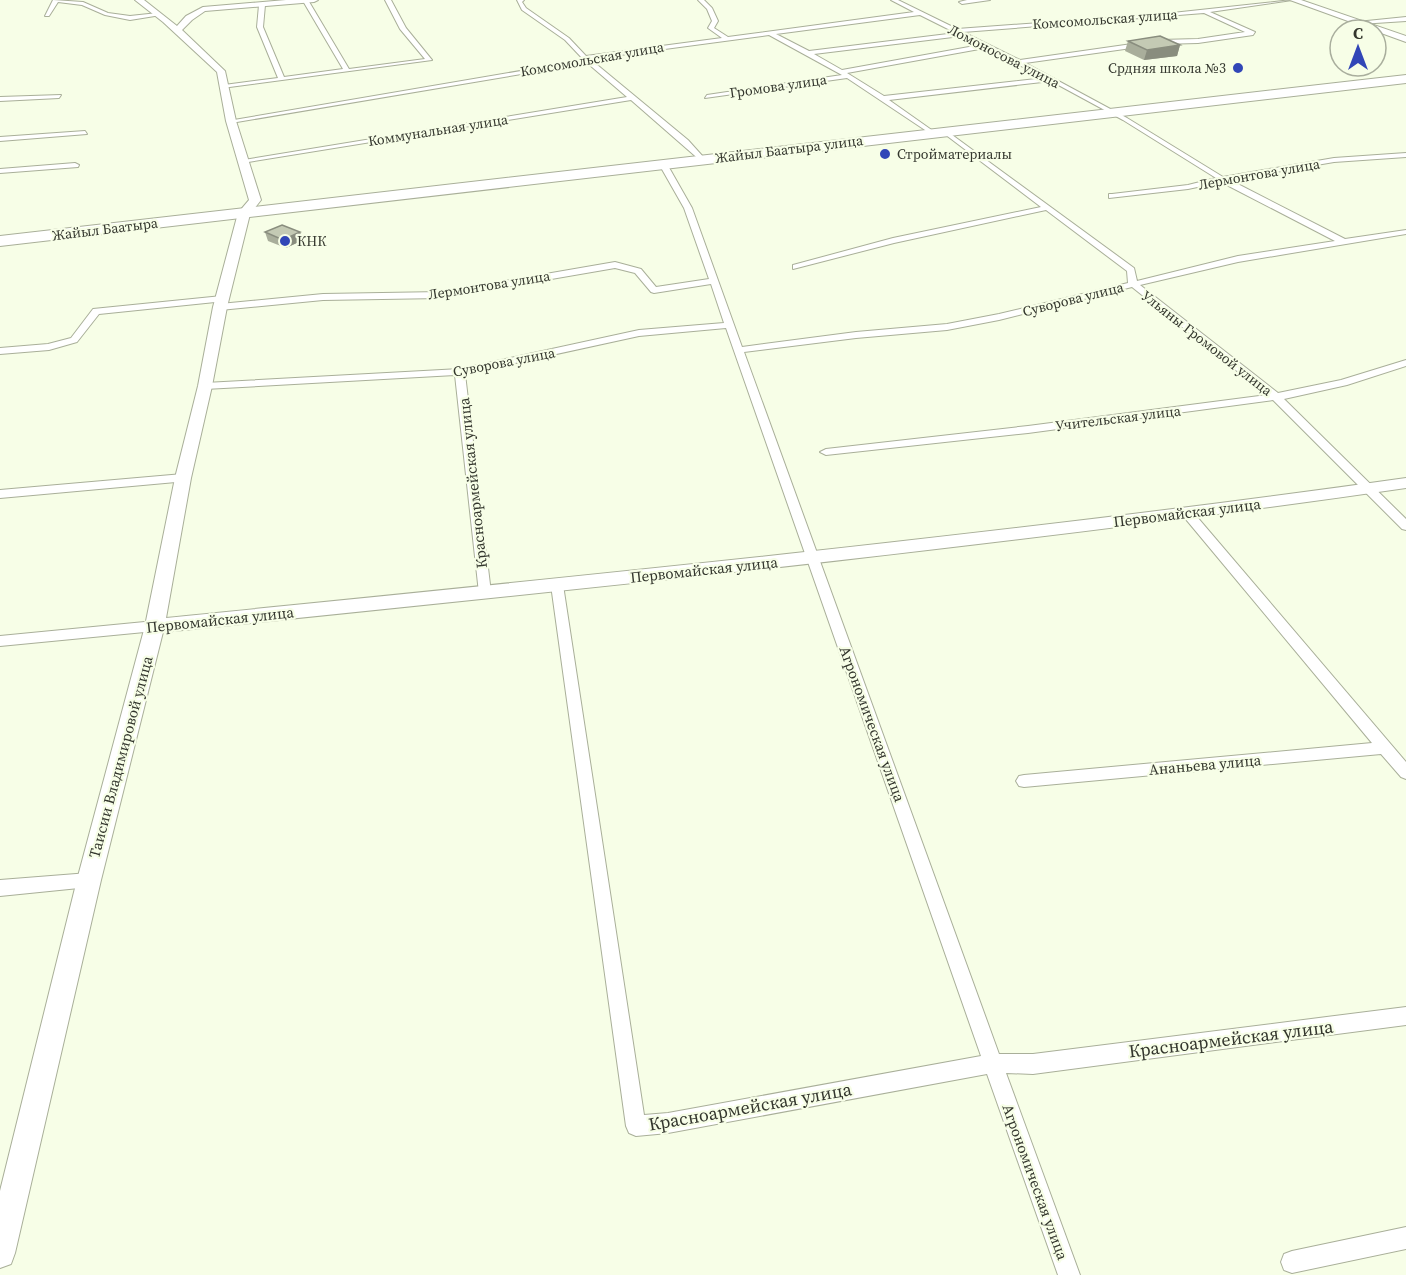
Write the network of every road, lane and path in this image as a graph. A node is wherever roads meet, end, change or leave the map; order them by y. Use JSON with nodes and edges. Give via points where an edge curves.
{"nodes":[{"id":1,"x":56,"y":0,"type":"edge"},
{"id":2,"x":139,"y":0,"type":"edge"},
{"id":3,"x":310,"y":0,"type":"edge"},
{"id":4,"x":388,"y":0,"type":"edge"},
{"id":5,"x":521,"y":0,"type":"edge"},
{"id":6,"x":701,"y":0,"type":"edge"},
{"id":7,"x":894,"y":0,"type":"edge"},
{"id":8,"x":987,"y":0,"type":"edge"},
{"id":9,"x":1289,"y":0,"type":"edge"},
{"id":10,"x":1294,"y":0,"type":"edge"},
{"id":11,"x":286,"y":1,"type":"edge"},
{"id":12,"x":962,"y":2,"type":"dead end"},
{"id":13,"x":262,"y":5,"type":"junction"},
{"id":14,"x":1204,"y":11,"type":"junction"},
{"id":15,"x":921,"y":14,"type":"junction"},
{"id":16,"x":47,"y":15,"type":"dead end"},
{"id":17,"x":162,"y":18,"type":"junction"},
{"id":18,"x":189,"y":18,"type":"junction"},
{"id":19,"x":1348,"y":18,"type":"edge"},
{"id":20,"x":1406,"y":19,"type":"edge"},
{"id":21,"x":1388,"y":20,"type":"edge"},
{"id":22,"x":177,"y":31,"type":"junction"},
{"id":23,"x":767,"y":32,"type":"junction"},
{"id":24,"x":1388,"y":32,"type":"edge"},
{"id":25,"x":958,"y":33,"type":"junction"},
{"id":26,"x":726,"y":38,"type":"junction"},
{"id":27,"x":1406,"y":39,"type":"edge"},
{"id":28,"x":985,"y":46,"type":"junction"},
{"id":29,"x":809,"y":53,"type":"junction"},
{"id":30,"x":585,"y":58,"type":"junction"},
{"id":31,"x":1018,"y":62,"type":"junction"},
{"id":32,"x":347,"y":70,"type":"junction"},
{"id":33,"x":845,"y":74,"type":"junction"},
{"id":34,"x":282,"y":79,"type":"junction"},
{"id":35,"x":1051,"y":79,"type":"junction"},
{"id":36,"x":1406,"y":79,"type":"edge"},
{"id":37,"x":224,"y":87,"type":"junction"},
{"id":38,"x":58,"y":96,"type":"dead end"},
{"id":39,"x":707,"y":97,"type":"dead end"},
{"id":40,"x":632,"y":98,"type":"junction"},
{"id":41,"x":0,"y":99,"type":"edge"},
{"id":42,"x":885,"y":99,"type":"junction"},
{"id":43,"x":1112,"y":112,"type":"junction"},
{"id":44,"x":231,"y":121,"type":"junction"},
{"id":45,"x":937,"y":132,"type":"junction"},
{"id":46,"x":85,"y":134,"type":"dead end"},
{"id":47,"x":0,"y":139,"type":"edge"},
{"id":48,"x":1406,"y":155,"type":"edge"},
{"id":49,"x":702,"y":160,"type":"junction"},
{"id":50,"x":242,"y":161,"type":"junction"},
{"id":51,"x":75,"y":165,"type":"dead end"},
{"id":52,"x":667,"y":170,"type":"junction"},
{"id":53,"x":0,"y":171,"type":"edge"},
{"id":54,"x":1222,"y":178,"type":"junction"},
{"id":55,"x":1112,"y":196,"type":"dead end"},
{"id":56,"x":1046,"y":208,"type":"junction"},
{"id":57,"x":242,"y":219,"type":"junction"},
{"id":58,"x":1406,"y":232,"type":"edge"},
{"id":59,"x":0,"y":241,"type":"edge"},
{"id":60,"x":1342,"y":241,"type":"junction"},
{"id":61,"x":796,"y":267,"type":"dead end"},
{"id":62,"x":713,"y":281,"type":"junction"},
{"id":63,"x":1133,"y":284,"type":"junction"},
{"id":64,"x":221,"y":303,"type":"junction"},
{"id":65,"x":729,"y":325,"type":"junction"},
{"id":66,"x":738,"y":350,"type":"junction"},
{"id":67,"x":0,"y":351,"type":"edge"},
{"id":68,"x":1406,"y":363,"type":"edge"},
{"id":69,"x":460,"y":372,"type":"junction"},
{"id":70,"x":205,"y":386,"type":"junction"},
{"id":71,"x":1277,"y":398,"type":"junction"},
{"id":72,"x":826,"y":452,"type":"dead end"},
{"id":73,"x":183,"y":478,"type":"junction"},
{"id":74,"x":1406,"y":483,"type":"edge"},
{"id":75,"x":1368,"y":488,"type":"junction"},
{"id":76,"x":0,"y":494,"type":"edge"},
{"id":77,"x":1188,"y":514,"type":"junction"},
{"id":78,"x":1406,"y":526,"type":"edge"},
{"id":79,"x":813,"y":559,"type":"junction"},
{"id":80,"x":557,"y":585,"type":"junction"},
{"id":81,"x":485,"y":593,"type":"junction"},
{"id":82,"x":155,"y":626,"type":"junction"},
{"id":83,"x":0,"y":641,"type":"edge"},
{"id":84,"x":1385,"y":748,"type":"junction"},
{"id":85,"x":1406,"y":773,"type":"edge"},
{"id":86,"x":1024,"y":781,"type":"dead end"},
{"id":87,"x":89,"y":880,"type":"junction"},
{"id":88,"x":0,"y":888,"type":"edge"},
{"id":89,"x":1406,"y":1016,"type":"edge"},
{"id":90,"x":993,"y":1063,"type":"junction"},
{"id":91,"x":1406,"y":1238,"type":"edge"},
{"id":92,"x":0,"y":1253,"type":"edge"},
{"id":93,"x":1292,"y":1262,"type":"dead end"},
{"id":94,"x":1069,"y":1275,"type":"edge"}],
"edges":[{"from":1,"to":16,"type":"street"},
{"from":1,"to":17,"type":"street","via":[[130,18]]},
{"from":2,"to":17,"type":"street","name":"Таисии Владимировой улица"},
{"from":3,"to":11,"type":"street"},
{"from":3,"to":32,"type":"street"},
{"from":4,"to":32,"type":"street","via":[[403,29],[429,60]]},
{"from":5,"to":30,"type":"street","via":[[524,9],[567,39]]},
{"from":6,"to":26,"type":"street","via":[[715,21],[711,28]]},
{"from":7,"to":15,"type":"street","name":"Ломоносова улица"},
{"from":8,"to":12,"type":"street"},
{"from":9,"to":14,"type":"street","name":"Комсомольская улица"},
{"from":10,"to":19,"type":"street"},
{"from":11,"to":13,"type":"street"},
{"from":13,"to":18,"type":"street","via":[[203,9]]},
{"from":13,"to":34,"type":"street","via":[[260,27]]},
{"from":14,"to":25,"type":"street","name":"Комсомольская улица"},
{"from":14,"to":31,"type":"street","via":[[1253,33]]},
{"from":15,"to":23,"type":"street","name":"Комсомольская улица"},
{"from":15,"to":25,"type":"street","name":"Ломоносова улица"},
{"from":17,"to":18,"type":"street"},
{"from":17,"to":22,"type":"street","name":"Таисии Владимировой улица"},
{"from":18,"to":22,"type":"street"},
{"from":20,"to":21,"type":"street"},
{"from":22,"to":37,"type":"street","name":"Таисии Владимировой улица","via":[[221,71]]},
{"from":23,"to":26,"type":"street","name":"Комсомольская улица"},
{"from":23,"to":29,"type":"street","name":"Громова улица"},
{"from":24,"to":27,"type":"street"},
{"from":25,"to":28,"type":"street","name":"Ломоносова улица"},
{"from":25,"to":29,"type":"street","name":"Комсомольская улица"},
{"from":26,"to":30,"type":"street","name":"Комсомольская улица"},
{"from":28,"to":31,"type":"street","name":"Ломоносова улица"},
{"from":28,"to":33,"type":"street"},
{"from":29,"to":33,"type":"street","name":"Громова улица"},
{"from":30,"to":40,"type":"street"},
{"from":30,"to":44,"type":"street","name":"Комсомольская улица","via":[[581,62]]},
{"from":31,"to":35,"type":"street","name":"Ломоносова улица"},
{"from":32,"to":34,"type":"street"},
{"from":33,"to":39,"type":"street","name":"Громова улица"},
{"from":33,"to":42,"type":"street","name":"Громова улица"},
{"from":34,"to":37,"type":"street"},
{"from":35,"to":42,"type":"street"},
{"from":35,"to":43,"type":"street","name":"Ломоносова улица"},
{"from":36,"to":43,"type":"highway","name":"Жайыл Баатыра улица"},
{"from":37,"to":44,"type":"street","name":"Таисии Владимировой улица"},
{"from":38,"to":41,"type":"street"},
{"from":40,"to":49,"type":"street"},
{"from":40,"to":50,"type":"street","name":"Коммунальная улица"},
{"from":42,"to":45,"type":"street","name":"Громова улица"},
{"from":43,"to":45,"type":"highway","name":"Жайыл Баатыра улица"},
{"from":43,"to":54,"type":"street","name":"Ломоносова улица"},
{"from":44,"to":50,"type":"street","name":"Таисии Владимировой улица"},
{"from":45,"to":49,"type":"highway","name":"Жайыл Баатыра улица"},
{"from":45,"to":56,"type":"street","name":"Ульяны Громовой улица"},
{"from":46,"to":47,"type":"street"},
{"from":48,"to":54,"type":"street","name":"Лермонтова улица","via":[[1334,160]]},
{"from":49,"to":52,"type":"highway","name":"Жайыл Баатыра улица"},
{"from":50,"to":57,"type":"street","name":"Таисии Владимировой улица","via":[[255,200]]},
{"from":51,"to":53,"type":"street"},
{"from":52,"to":57,"type":"highway","name":"Жайыл Баатыра улица"},
{"from":52,"to":62,"type":"street","name":"Агрономическая улица","via":[[688,208]]},
{"from":54,"to":55,"type":"street","name":"Лермонтова улица","via":[[1188,187]]},
{"from":54,"to":60,"type":"street","name":"Ломоносова улица"},
{"from":56,"to":61,"type":"street","via":[[893,241]]},
{"from":56,"to":63,"type":"street","name":"Ульяны Громовой улица","via":[[1131,270]]},
{"from":57,"to":59,"type":"highway","name":"Жайыл Баатыра","via":[[210,216]]},
{"from":57,"to":64,"type":"street","name":"Таисии Владимировой улица"},
{"from":58,"to":60,"type":"street","name":"Суворова улица"},
{"from":60,"to":63,"type":"street","name":"Суворова улица","via":[[1238,259]]},
{"from":62,"to":64,"type":"street","name":"Лермонтова улица","via":[[654,290],[638,271],[615,265],[441,295]]},
{"from":62,"to":65,"type":"street","name":"Агрономическая улица"},
{"from":63,"to":66,"type":"street","name":"Суворова улица","via":[[947,327]]},
{"from":63,"to":71,"type":"street","name":"Ульяны Громовой улица"},
{"from":64,"to":67,"type":"street","name":"Лермонтова улица","via":[[96,311],[74,340],[49,347]]},
{"from":64,"to":70,"type":"street","name":"Таисии Владимировой улица"},
{"from":65,"to":66,"type":"street","name":"Агрономическая улица"},
{"from":65,"to":69,"type":"street","name":"Суворова улица","via":[[639,333]]},
{"from":66,"to":79,"type":"street","name":"Агрономическая улица"},
{"from":68,"to":71,"type":"street","name":"Учительская улица"},
{"from":69,"to":70,"type":"street","name":"Суворова улица"},
{"from":69,"to":81,"type":"street","name":"Красноармейская улица"},
{"from":70,"to":73,"type":"street","name":"Таисии Владимировой улица"},
{"from":71,"to":72,"type":"street","name":"Учительская улица"},
{"from":71,"to":75,"type":"street","name":"Ульяны Громовой улица"},
{"from":73,"to":76,"type":"street"},
{"from":73,"to":82,"type":"street","name":"Таисии Владимировой улица"},
{"from":74,"to":75,"type":"street","name":"Первомайская улица"},
{"from":75,"to":77,"type":"street","name":"Первомайская улица"},
{"from":75,"to":78,"type":"street","name":"Ульяны Громовой улица"},
{"from":77,"to":79,"type":"street","name":"Первомайская улица"},
{"from":77,"to":84,"type":"street"},
{"from":79,"to":80,"type":"street","name":"Первомайская улица"},
{"from":79,"to":90,"type":"street","name":"Агрономическая улица"},
{"from":80,"to":81,"type":"street","name":"Первомайская улица"},
{"from":80,"to":90,"type":"street","name":"Красноармейская улица","via":[[636,1126],[668,1124]]},
{"from":81,"to":82,"type":"street","name":"Первомайская улица"},
{"from":82,"to":83,"type":"street","name":"Первомайская улица"},
{"from":82,"to":87,"type":"street","name":"Таисии Владимировой улица"},
{"from":84,"to":85,"type":"street"},
{"from":84,"to":86,"type":"street","name":"Ананьева улица"},
{"from":87,"to":88,"type":"street"},
{"from":87,"to":92,"type":"street","name":"Таисии Владимировой улица"},
{"from":89,"to":90,"type":"street","name":"Красноармейская улица","via":[[1033,1064]]},
{"from":90,"to":94,"type":"street","name":"Агрономическая улица"},
{"from":91,"to":93,"type":"street"}]}
